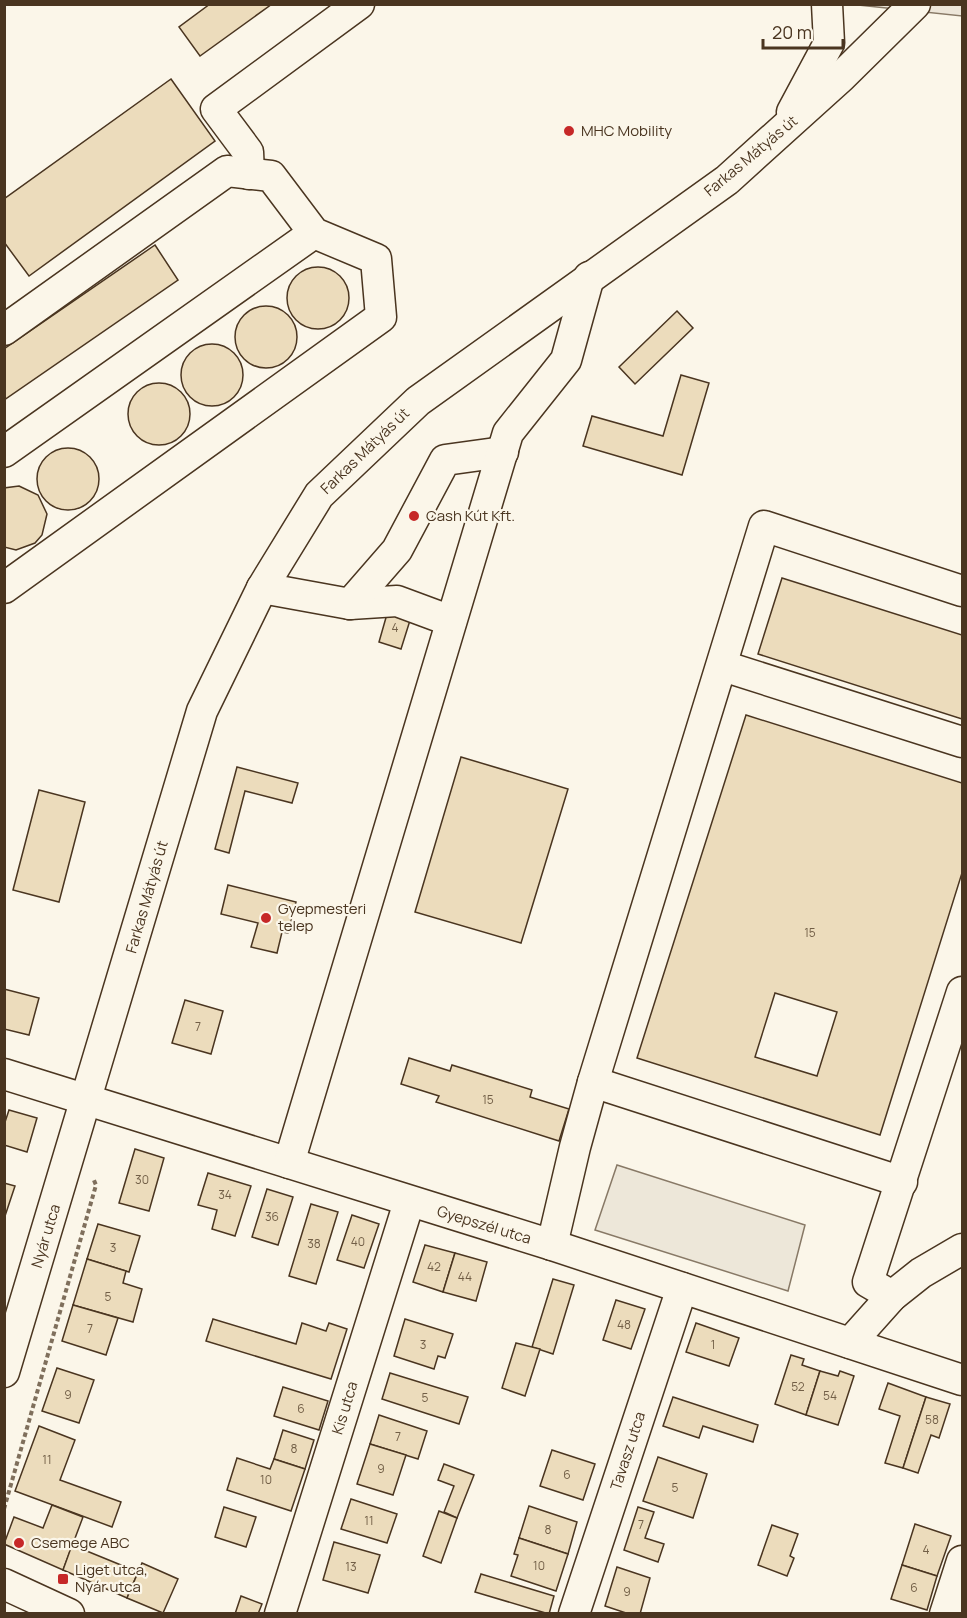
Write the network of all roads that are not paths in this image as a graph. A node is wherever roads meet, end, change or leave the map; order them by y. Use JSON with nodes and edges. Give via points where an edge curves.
{"nodes":[{"id":1,"x":359,"y":4,"type":"edge"},
{"id":2,"x":827,"y":4,"type":"edge"},
{"id":3,"x":915,"y":4,"type":"edge"},
{"id":4,"x":782,"y":131,"type":"junction"},
{"id":5,"x":249,"y":174,"type":"junction"},
{"id":6,"x":314,"y":234,"type":"junction"},
{"id":7,"x":589,"y":277,"type":"junction"},
{"id":8,"x":4,"y":330,"type":"edge"},
{"id":9,"x":4,"y":452,"type":"edge"},
{"id":10,"x":503,"y":452,"type":"junction"},
{"id":11,"x":4,"y":588,"type":"edge"},
{"id":12,"x":262,"y":588,"type":"junction"},
{"id":13,"x":963,"y":591,"type":"edge"},
{"id":14,"x":350,"y":604,"type":"junction"},
{"id":15,"x":451,"y":621,"type":"junction"},
{"id":16,"x":723,"y":666,"type":"junction"},
{"id":17,"x":963,"y":742,"type":"edge"},
{"id":18,"x":963,"y":992,"type":"edge"},
{"id":19,"x":4,"y":1074,"type":"edge"},
{"id":20,"x":593,"y":1082,"type":"junction"},
{"id":21,"x":88,"y":1100,"type":"junction"},
{"id":22,"x":289,"y":1163,"type":"junction"},
{"id":23,"x":902,"y":1182,"type":"junction"},
{"id":24,"x":409,"y":1202,"type":"junction"},
{"id":25,"x":552,"y":1245,"type":"junction"},
{"id":26,"x":963,"y":1249,"type":"edge"},
{"id":27,"x":682,"y":1288,"type":"junction"},
{"id":28,"x":892,"y":1296,"type":"junction"},
{"id":29,"x":850,"y":1343,"type":"junction"},
{"id":30,"x":4,"y":1372,"type":"edge"},
{"id":31,"x":963,"y":1380,"type":"edge"},
{"id":32,"x":963,"y":1561,"type":"edge"},
{"id":33,"x":4,"y":1584,"type":"edge"},
{"id":34,"x":69,"y":1614,"type":"edge"},
{"id":35,"x":280,"y":1614,"type":"edge"},
{"id":36,"x":574,"y":1614,"type":"edge"},
{"id":37,"x":945,"y":1614,"type":"edge"}],
"edges":[{"from":1,"to":5,"type":"street","via":[[216,109],[248,152]]},
{"from":2,"to":4,"type":"street","via":[[830,43]]},
{"from":3,"to":4,"type":"street","name":"Farkas Mátyás út"},
{"from":4,"to":7,"type":"street","name":"Farkas Mátyás út","via":[[727,180]]},
{"from":5,"to":6,"type":"street","via":[[271,176]]},
{"from":5,"to":8,"type":"street","via":[[227,171]]},
{"from":6,"to":9,"type":"street"},
{"from":6,"to":11,"type":"street","via":[[376,259],[381,317]]},
{"from":7,"to":10,"type":"street","via":[[566,360],[508,433]]},
{"from":7,"to":12,"type":"street","name":"Farkas Mátyás út","via":[[418,401],[385,432],[319,495]]},
{"from":10,"to":14,"type":"street","via":[[445,460],[397,550]]},
{"from":10,"to":15,"type":"street"},
{"from":12,"to":14,"type":"street"},
{"from":12,"to":21,"type":"street","name":"Farkas Mátyás út","via":[[202,711]]},
{"from":13,"to":16,"type":"street","via":[[764,526]]},
{"from":14,"to":15,"type":"street","via":[[397,601]]},
{"from":15,"to":22,"type":"street"},
{"from":16,"to":17,"type":"street"},
{"from":16,"to":20,"type":"street"},
{"from":18,"to":23,"type":"street"},
{"from":19,"to":21,"type":"street","name":"Gyepszél utca"},
{"from":20,"to":23,"type":"street"},
{"from":20,"to":25,"type":"street"},
{"from":21,"to":22,"type":"street","name":"Gyepszél utca"},
{"from":21,"to":30,"type":"street","name":"Nyár utca"},
{"from":22,"to":24,"type":"street","name":"Gyepszél utca"},
{"from":23,"to":28,"type":"street","via":[[868,1282]]},
{"from":24,"to":25,"type":"street","name":"Gyepszél utca"},
{"from":24,"to":35,"type":"street","name":"Kis utca"},
{"from":25,"to":27,"type":"street","name":"Gyepszél utca"},
{"from":26,"to":28,"type":"street","via":[[921,1273]]},
{"from":27,"to":29,"type":"street","name":"Gyepszél utca"},
{"from":27,"to":36,"type":"street","name":"Tavasz utca"},
{"from":28,"to":29,"type":"street"},
{"from":29,"to":31,"type":"street","name":"Gyepszél utca"},
{"from":32,"to":37,"type":"street"},
{"from":33,"to":34,"type":"street"}]}
